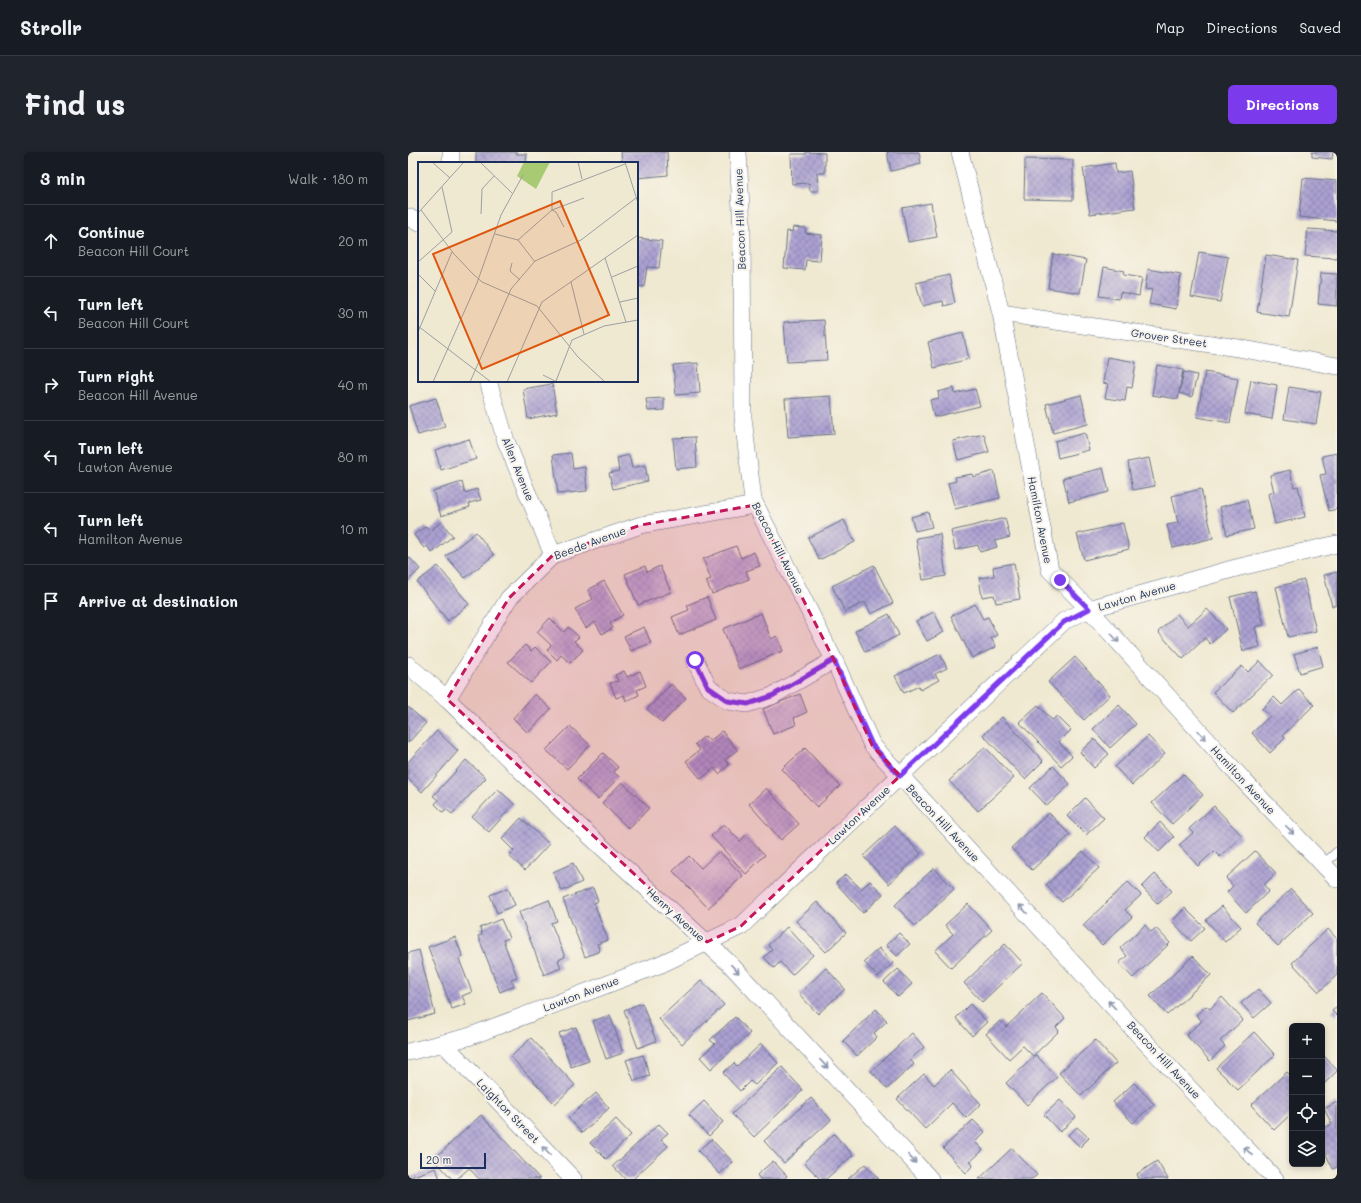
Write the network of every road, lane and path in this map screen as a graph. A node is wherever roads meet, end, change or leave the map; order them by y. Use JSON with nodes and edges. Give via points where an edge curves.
{"nodes":[{"id":1,"x":738,"y":152,"type":"edge"},
{"id":2,"x":960,"y":152,"type":"edge"},
{"id":3,"x":408,"y":218,"type":"edge"},
{"id":4,"x":418,"y":223,"type":"edge"},
{"id":5,"x":1001,"y":313,"type":"junction"},
{"id":6,"x":1337,"y":366,"type":"edge"},
{"id":7,"x":488,"y":382,"type":"edge"},
{"id":8,"x":755,"y":505,"type":"junction"},
{"id":9,"x":1337,"y":544,"type":"edge"},
{"id":10,"x":553,"y":555,"type":"junction"},
{"id":11,"x":1089,"y":609,"type":"junction"},
{"id":12,"x":695,"y":660,"type":"dead end"},
{"id":13,"x":834,"y":660,"type":"junction"},
{"id":14,"x":408,"y":665,"type":"edge"},
{"id":15,"x":447,"y":699,"type":"junction"},
{"id":16,"x":900,"y":776,"type":"junction"},
{"id":17,"x":1337,"y":852,"type":"edge"},
{"id":18,"x":1323,"y":865,"type":"junction"},
{"id":19,"x":1337,"y":879,"type":"edge"},
{"id":20,"x":707,"y":942,"type":"junction"},
{"id":21,"x":443,"y":1043,"type":"junction"},
{"id":22,"x":408,"y":1052,"type":"edge"},
{"id":23,"x":573,"y":1179,"type":"edge"},
{"id":24,"x":930,"y":1179,"type":"edge"},
{"id":25,"x":1275,"y":1179,"type":"edge"}],
"edges":[{"from":1,"to":8,"type":"street","name":"Beacon Hill Avenue","via":[[742,229],[743,418]]},
{"from":2,"to":5,"type":"street","name":"Hamilton Avenue"},
{"from":3,"to":4,"type":"street"},
{"from":5,"to":6,"type":"street","name":"Grover Street","via":[[1238,348]]},
{"from":5,"to":11,"type":"street","name":"Hamilton Avenue","via":[[1050,570]]},
{"from":7,"to":10,"type":"street","name":"Allen Avenue","via":[[506,441]]},
{"from":8,"to":10,"type":"street","name":"Beede Avenue","via":[[641,525]]},
{"from":8,"to":13,"type":"street","name":"Beacon Hill Avenue"},
{"from":9,"to":11,"type":"street","name":"Lawton Avenue","via":[[1236,568]]},
{"from":10,"to":15,"type":"street","name":"Beede Avenue","via":[[509,598]]},
{"from":11,"to":16,"type":"street","name":"Lawton Avenue","via":[[1064,622]]},
{"from":11,"to":18,"type":"street","name":"Hamilton Avenue","one_way":true},
{"from":12,"to":13,"type":"street","via":[[708,687],[728,701],[748,704],[772,696]]},
{"from":13,"to":16,"type":"street","name":"Beacon Hill Avenue","via":[[872,745]]},
{"from":14,"to":15,"type":"street","name":"Henry Avenue"},
{"from":15,"to":20,"type":"street","name":"Henry Avenue","via":[[568,815]]},
{"from":16,"to":20,"type":"street","name":"Lawton Avenue","via":[[741,926]]},
{"from":25,"to":16,"type":"street","name":"Beacon Hill Avenue","one_way":true},
{"from":17,"to":18,"type":"lane"},
{"from":18,"to":19,"type":"street","name":"Hamilton Avenue"},
{"from":20,"to":21,"type":"street","name":"Lawton Avenue","via":[[661,964],[468,1037]]},
{"from":20,"to":24,"type":"street","name":"Henry Avenue","one_way":true},
{"from":21,"to":22,"type":"street","name":"Lawton Avenue"},
{"from":23,"to":21,"type":"street","name":"Laighton Street","one_way":true}]}
